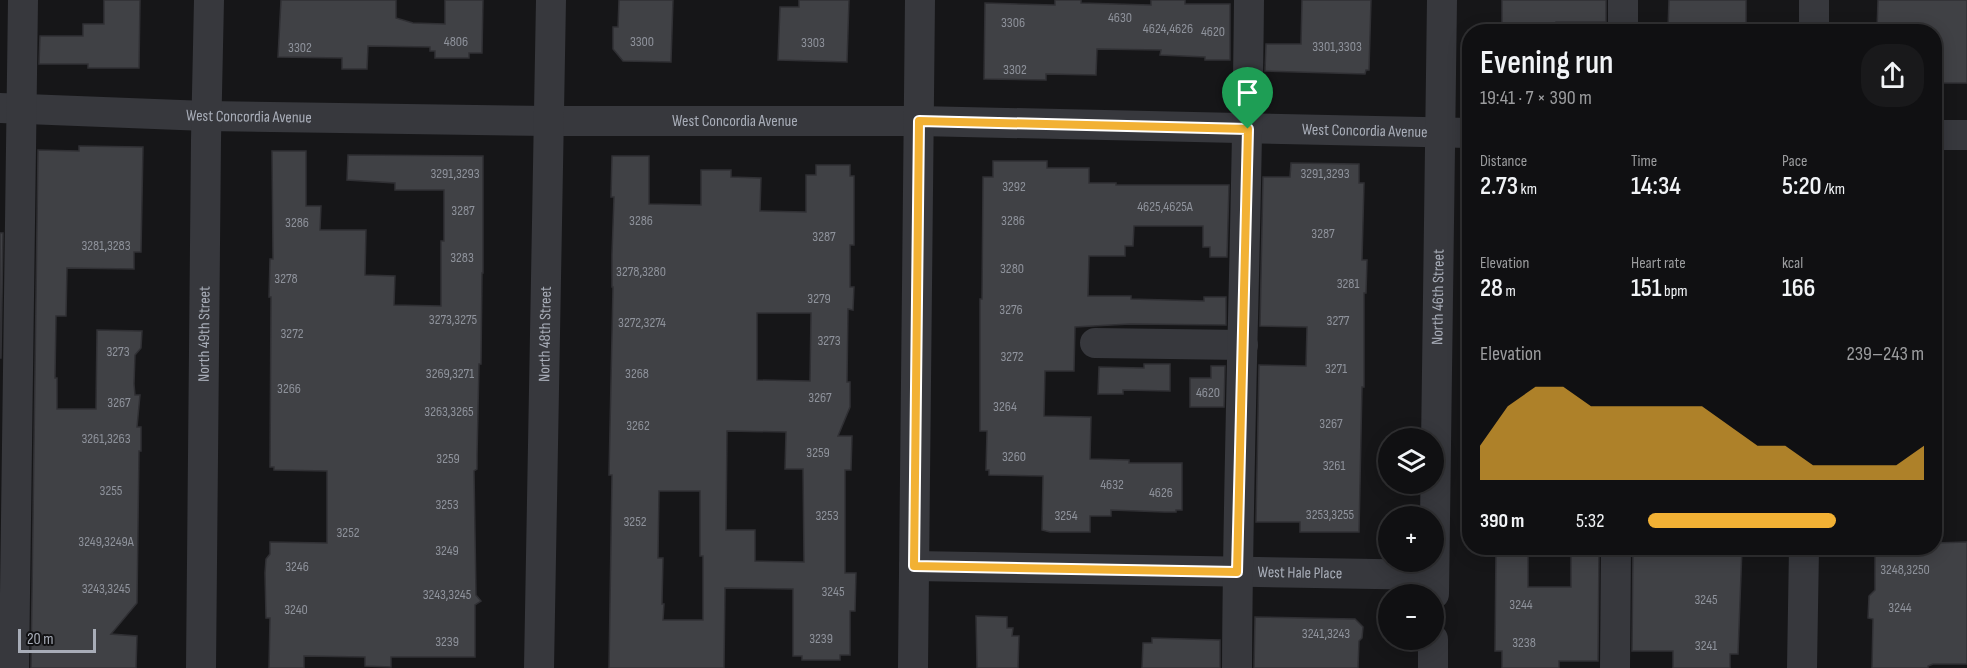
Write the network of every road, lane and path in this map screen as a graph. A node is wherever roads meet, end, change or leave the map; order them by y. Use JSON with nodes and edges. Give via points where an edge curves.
{"nodes":[{"id":1,"x":23,"y":0,"type":"edge"},
{"id":2,"x":209,"y":0,"type":"edge"},
{"id":3,"x":551,"y":0,"type":"edge"},
{"id":4,"x":920,"y":0,"type":"edge"},
{"id":5,"x":1249,"y":0,"type":"edge"},
{"id":6,"x":1442,"y":0,"type":"edge"},
{"id":7,"x":1623,"y":0,"type":"edge"},
{"id":8,"x":1814,"y":0,"type":"edge"},
{"id":9,"x":1623,"y":24,"type":"edge"},
{"id":10,"x":1814,"y":24,"type":"edge"},
{"id":11,"x":10,"y":109,"type":"edge"},
{"id":12,"x":206,"y":116,"type":"junction"},
{"id":13,"x":549,"y":121,"type":"junction"},
{"id":14,"x":919,"y":121,"type":"junction"},
{"id":15,"x":1248,"y":129,"type":"junction"},
{"id":16,"x":1440,"y":133,"type":"junction"},
{"id":17,"x":1462,"y":133,"type":"edge"},
{"id":18,"x":1942,"y":135,"type":"edge"},
{"id":19,"x":1967,"y":135,"type":"edge"},
{"id":20,"x":1095,"y":343,"type":"dead end"},
{"id":21,"x":1243,"y":345,"type":"junction"},
{"id":22,"x":1616,"y":555,"type":"edge"},
{"id":23,"x":1804,"y":555,"type":"edge"},
{"id":24,"x":914,"y":566,"type":"junction"},
{"id":25,"x":1237,"y":572,"type":"junction"},
{"id":26,"x":1419,"y":584,"type":"edge"},
{"id":27,"x":1434,"y":584,"type":"edge"},
{"id":28,"x":1433,"y":650,"type":"edge"},
{"id":29,"x":14,"y":668,"type":"edge"},
{"id":30,"x":201,"y":668,"type":"edge"},
{"id":31,"x":539,"y":668,"type":"edge"},
{"id":32,"x":913,"y":668,"type":"edge"},
{"id":33,"x":1237,"y":668,"type":"edge"},
{"id":34,"x":1432,"y":668,"type":"edge"},
{"id":35,"x":1615,"y":668,"type":"edge"},
{"id":36,"x":1802,"y":668,"type":"edge"}],
"edges":[{"from":1,"to":11,"type":"street"},
{"from":2,"to":12,"type":"street","name":"North 49th Street"},
{"from":3,"to":13,"type":"street","name":"North 48th Street"},
{"from":4,"to":14,"type":"street"},
{"from":5,"to":15,"type":"street"},
{"from":6,"to":16,"type":"street","name":"North 46th Street"},
{"from":7,"to":9,"type":"street"},
{"from":8,"to":10,"type":"street"},
{"from":11,"to":12,"type":"street","name":"West Concordia Avenue"},
{"from":11,"to":29,"type":"street"},
{"from":12,"to":13,"type":"street","name":"West Concordia Avenue"},
{"from":12,"to":30,"type":"street","name":"North 49th Street"},
{"from":13,"to":14,"type":"street","name":"West Concordia Avenue"},
{"from":13,"to":31,"type":"street","name":"North 48th Street"},
{"from":14,"to":15,"type":"street","name":"West Concordia Avenue"},
{"from":14,"to":24,"type":"street"},
{"from":15,"to":16,"type":"street","name":"West Concordia Avenue"},
{"from":15,"to":21,"type":"street"},
{"from":16,"to":17,"type":"street","name":"West Concordia Avenue"},
{"from":16,"to":27,"type":"street","name":"North 46th Street"},
{"from":18,"to":19,"type":"street"},
{"from":20,"to":21,"type":"street"},
{"from":21,"to":25,"type":"street"},
{"from":22,"to":35,"type":"street"},
{"from":23,"to":36,"type":"street"},
{"from":24,"to":25,"type":"street","name":"West Hale Place"},
{"from":24,"to":32,"type":"street"},
{"from":25,"to":26,"type":"street","name":"West Hale Place"},
{"from":25,"to":33,"type":"street"},
{"from":28,"to":34,"type":"street"}]}
